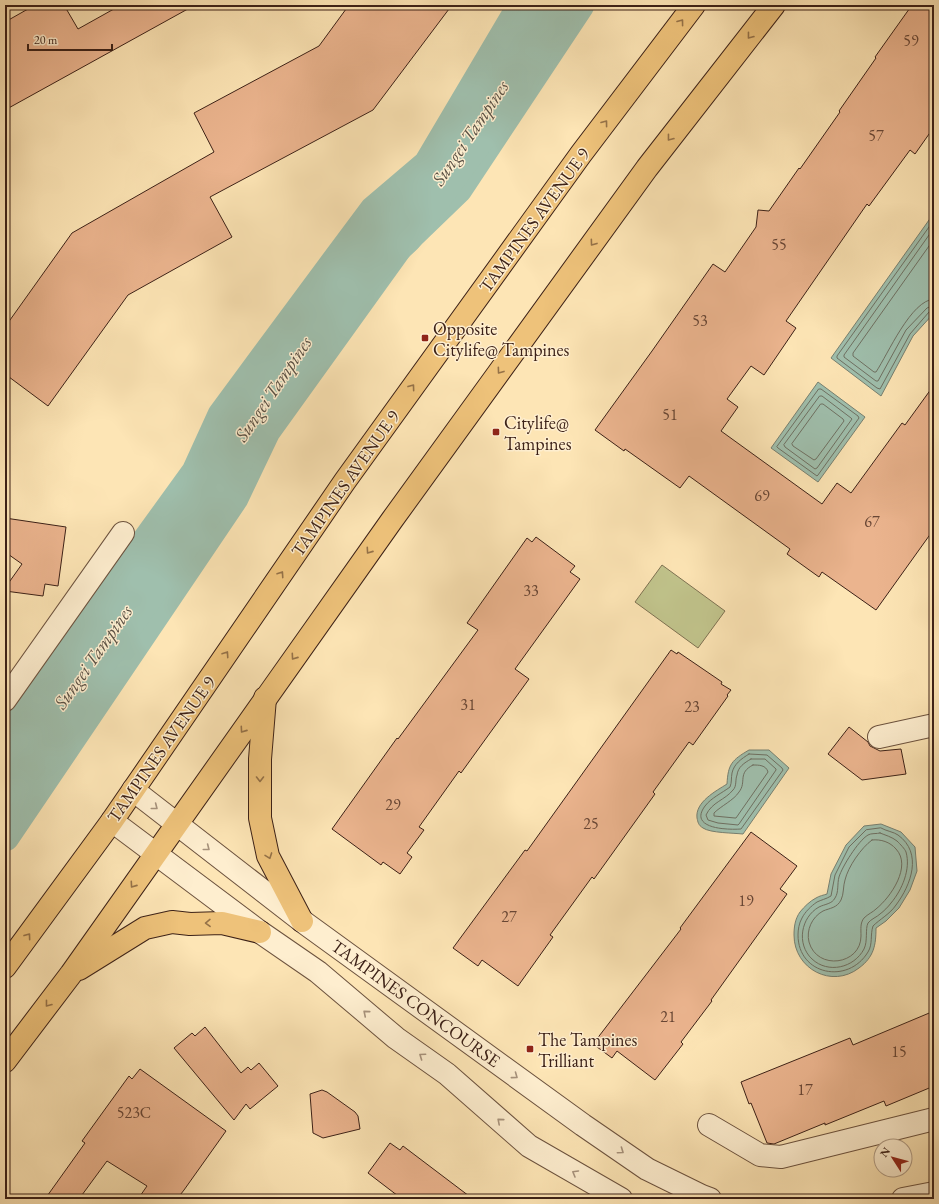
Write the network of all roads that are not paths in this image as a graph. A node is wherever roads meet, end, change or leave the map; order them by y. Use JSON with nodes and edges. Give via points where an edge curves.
{"nodes":[{"id":1,"x":694,"y":5,"type":"edge"},
{"id":2,"x":774,"y":5,"type":"edge"},
{"id":3,"x":123,"y":533,"type":"dead end"},
{"id":4,"x":265,"y":698,"type":"junction"},
{"id":5,"x":5,"y":700,"type":"edge"},
{"id":6,"x":934,"y":725,"type":"edge"},
{"id":7,"x":879,"y":737,"type":"dead end"},
{"id":8,"x":133,"y":790,"type":"junction"},
{"id":9,"x":112,"y":821,"type":"junction"},
{"id":10,"x":176,"y":824,"type":"junction"},
{"id":11,"x":156,"y":854,"type":"junction"},
{"id":12,"x":302,"y":921,"type":"junction"},
{"id":13,"x":260,"y":932,"type":"junction"},
{"id":14,"x":5,"y":967,"type":"edge"},
{"id":15,"x":71,"y":974,"type":"junction"},
{"id":16,"x":5,"y":1061,"type":"edge"},
{"id":17,"x":934,"y":1119,"type":"edge"},
{"id":18,"x":709,"y":1126,"type":"dead end"},
{"id":19,"x":934,"y":1193,"type":"edge"},
{"id":20,"x":622,"y":1199,"type":"edge"},
{"id":21,"x":710,"y":1199,"type":"edge"},
{"id":22,"x":903,"y":1199,"type":"edge"}],
"edges":[{"from":8,"to":1,"type":"main road","name":"TAMPINES AVENUE 9","one_way":true,"via":[[349,474],[581,154]]},
{"from":2,"to":4,"type":"main road","one_way":true,"via":[[647,168]]},
{"from":3,"to":5,"type":"street"},
{"from":4,"to":10,"type":"main road","one_way":true},
{"from":4,"to":12,"type":"main road","one_way":true,"via":[[260,759],[260,818],[268,856]]},
{"from":6,"to":7,"type":"street"},
{"from":8,"to":9,"type":"main road","name":"TAMPINES AVENUE 9"},
{"from":8,"to":10,"type":"street","name":"TAMPINES CONCOURSE","one_way":true},
{"from":9,"to":11,"type":"street","name":"TAMPINES CONCOURSE"},
{"from":14,"to":9,"type":"main road","name":"TAMPINES AVENUE 9","one_way":true},
{"from":10,"to":11,"type":"main road"},
{"from":10,"to":12,"type":"street","name":"TAMPINES CONCOURSE","one_way":true},
{"from":11,"to":13,"type":"street","name":"TAMPINES CONCOURSE"},
{"from":11,"to":15,"type":"main road","one_way":true},
{"from":12,"to":21,"type":"street","name":"TAMPINES CONCOURSE","one_way":true,"via":[[647,1169]]},
{"from":13,"to":15,"type":"main road","one_way":true,"via":[[222,923],[172,922],[145,928]]},
{"from":20,"to":13,"type":"street","name":"TAMPINES CONCOURSE","one_way":true,"via":[[530,1146],[447,1074],[396,1038],[318,972]]},
{"from":15,"to":16,"type":"main road","one_way":true},
{"from":17,"to":18,"type":"street","via":[[781,1157],[760,1155]]},
{"from":19,"to":22,"type":"street"}]}
